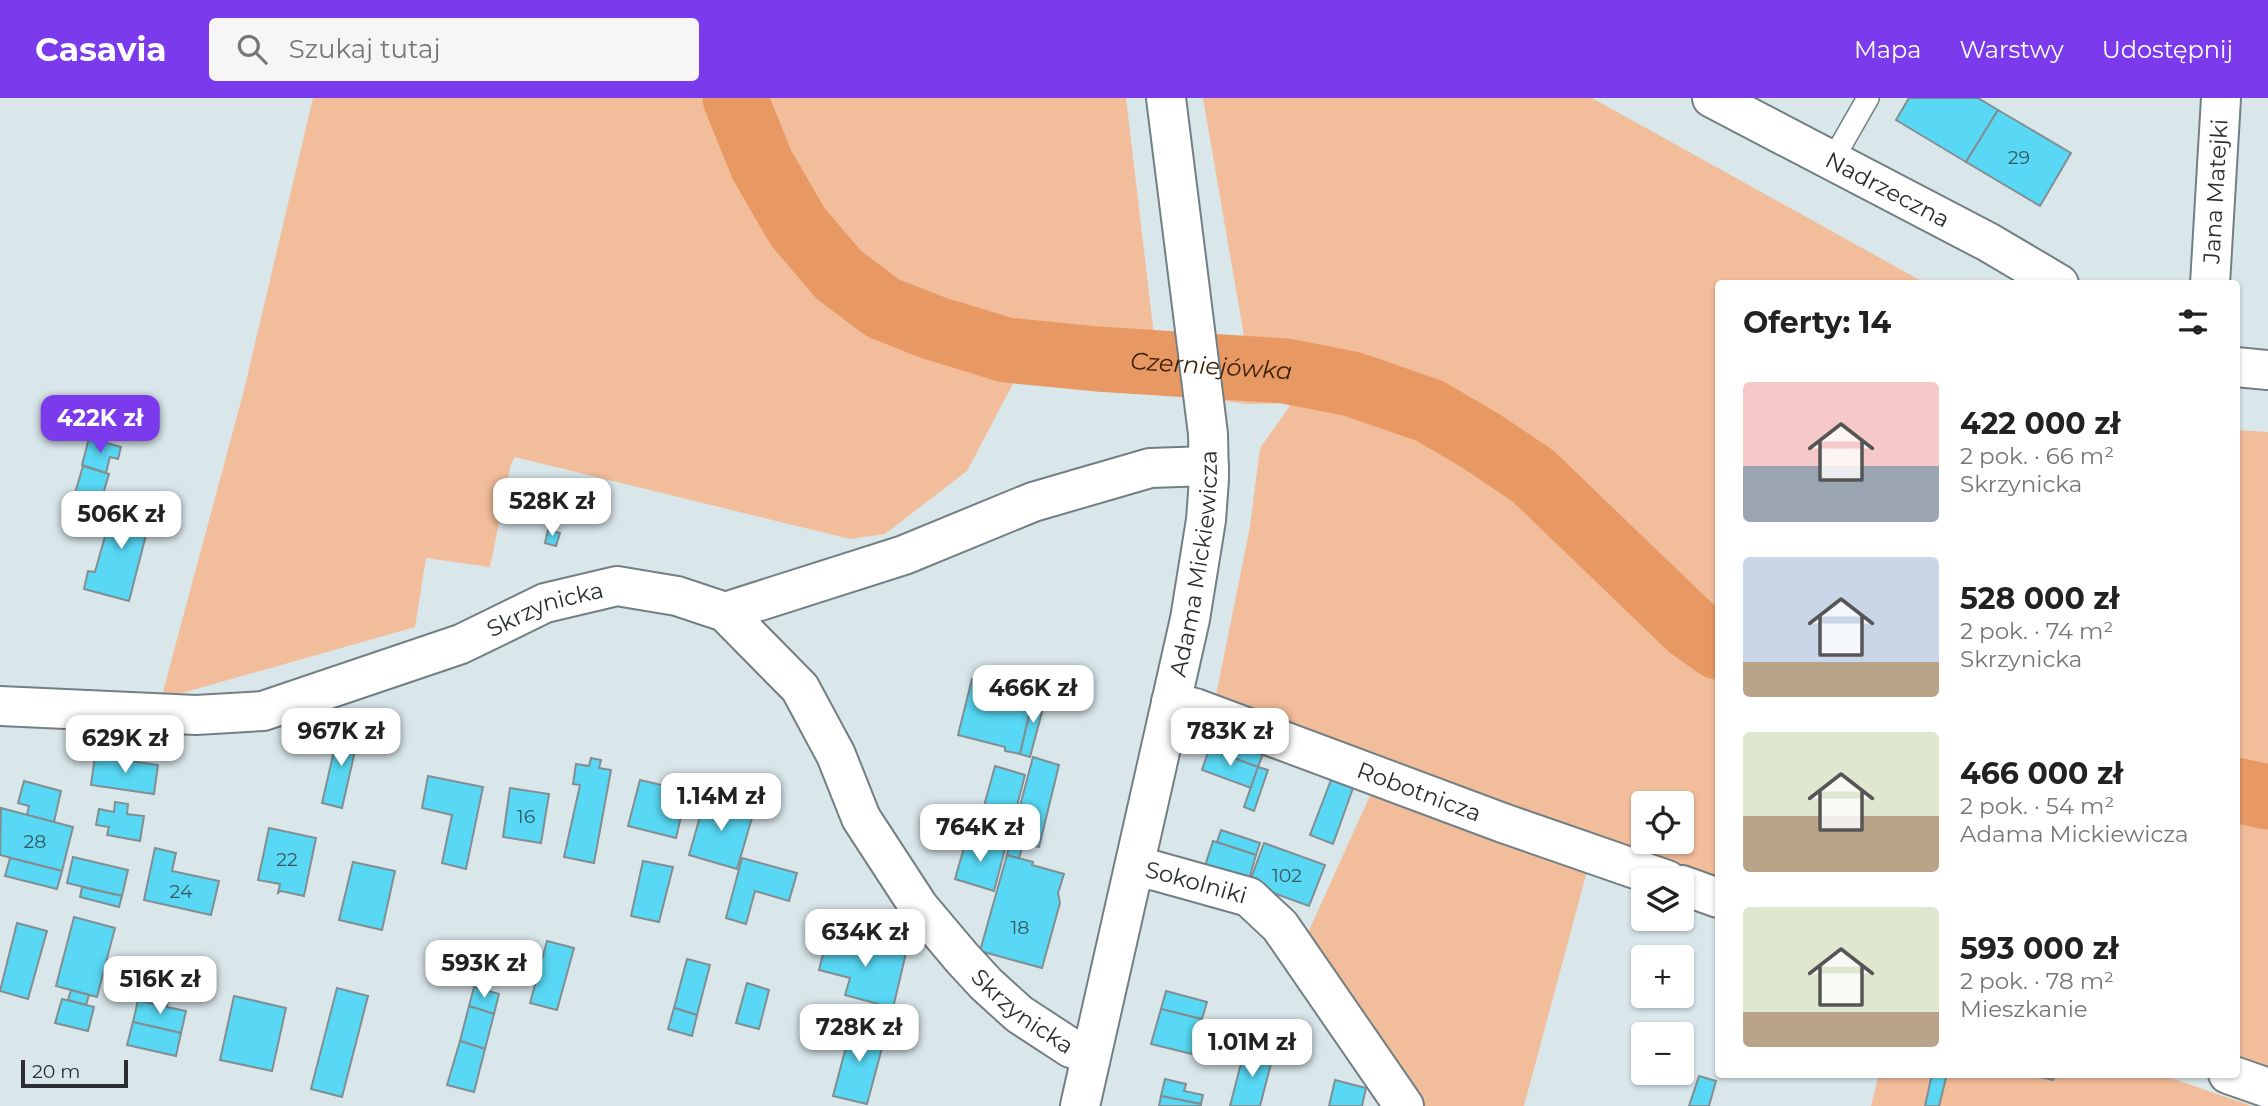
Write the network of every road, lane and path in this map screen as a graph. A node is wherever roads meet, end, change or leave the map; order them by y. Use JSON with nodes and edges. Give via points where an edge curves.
{"nodes":[{"id":1,"x":1166,"y":98,"type":"edge"},
{"id":2,"x":1712,"y":98,"type":"edge"},
{"id":3,"x":1868,"y":98,"type":"edge"},
{"id":4,"x":2221,"y":98,"type":"edge"},
{"id":5,"x":1832,"y":160,"type":"junction"},
{"id":6,"x":2052,"y":280,"type":"edge"},
{"id":7,"x":2210,"y":280,"type":"edge"},
{"id":8,"x":2240,"y":367,"type":"edge"},
{"id":9,"x":2268,"y":370,"type":"edge"},
{"id":10,"x":1209,"y":466,"type":"junction"},
{"id":11,"x":725,"y":612,"type":"junction"},
{"id":12,"x":1171,"y":702,"type":"junction"},
{"id":13,"x":0,"y":706,"type":"edge"},
{"id":14,"x":1135,"y":867,"type":"junction"},
{"id":15,"x":1632,"y":868,"type":"edge"},
{"id":16,"x":1694,"y":889,"type":"edge"},
{"id":17,"x":1715,"y":897,"type":"edge"},
{"id":18,"x":1091,"y":1055,"type":"junction"},
{"id":19,"x":2239,"y":1078,"type":"edge"},
{"id":20,"x":2268,"y":1088,"type":"edge"},
{"id":21,"x":1080,"y":1106,"type":"edge"},
{"id":22,"x":1404,"y":1106,"type":"edge"}],
"edges":[{"from":1,"to":10,"type":"street","name":"Adama Mickiewicza"},
{"from":2,"to":5,"type":"street","name":"Nadrzeczna"},
{"from":3,"to":5,"type":"lane"},
{"from":4,"to":7,"type":"street","name":"Jana Matejki"},
{"from":5,"to":6,"type":"street","name":"Nadrzeczna"},
{"from":8,"to":9,"type":"street"},
{"from":10,"to":11,"type":"street","via":[[1150,468],[1033,502],[904,555]]},
{"from":10,"to":12,"type":"street","name":"Adama Mickiewicza","via":[[1197,581]]},
{"from":11,"to":13,"type":"street","name":"Skrzynicka","via":[[677,596],[617,586],[545,603],[461,645],[263,710],[196,715]]},
{"from":11,"to":18,"type":"street","name":"Skrzynicka","via":[[800,688],[836,755],[861,818],[919,906],[986,984],[1019,1014],[1071,1048]]},
{"from":12,"to":14,"type":"street","name":"Adama Mickiewicza"},
{"from":12,"to":15,"type":"street","name":"Robotnicza"},
{"from":14,"to":18,"type":"street","name":"Adama Mickiewicza"},
{"from":14,"to":22,"type":"street","name":"Sokolniki","via":[[1249,897],[1280,926]]},
{"from":16,"to":17,"type":"street"},
{"from":18,"to":21,"type":"street","name":"Adama Mickiewicza"},
{"from":19,"to":20,"type":"street"}]}
